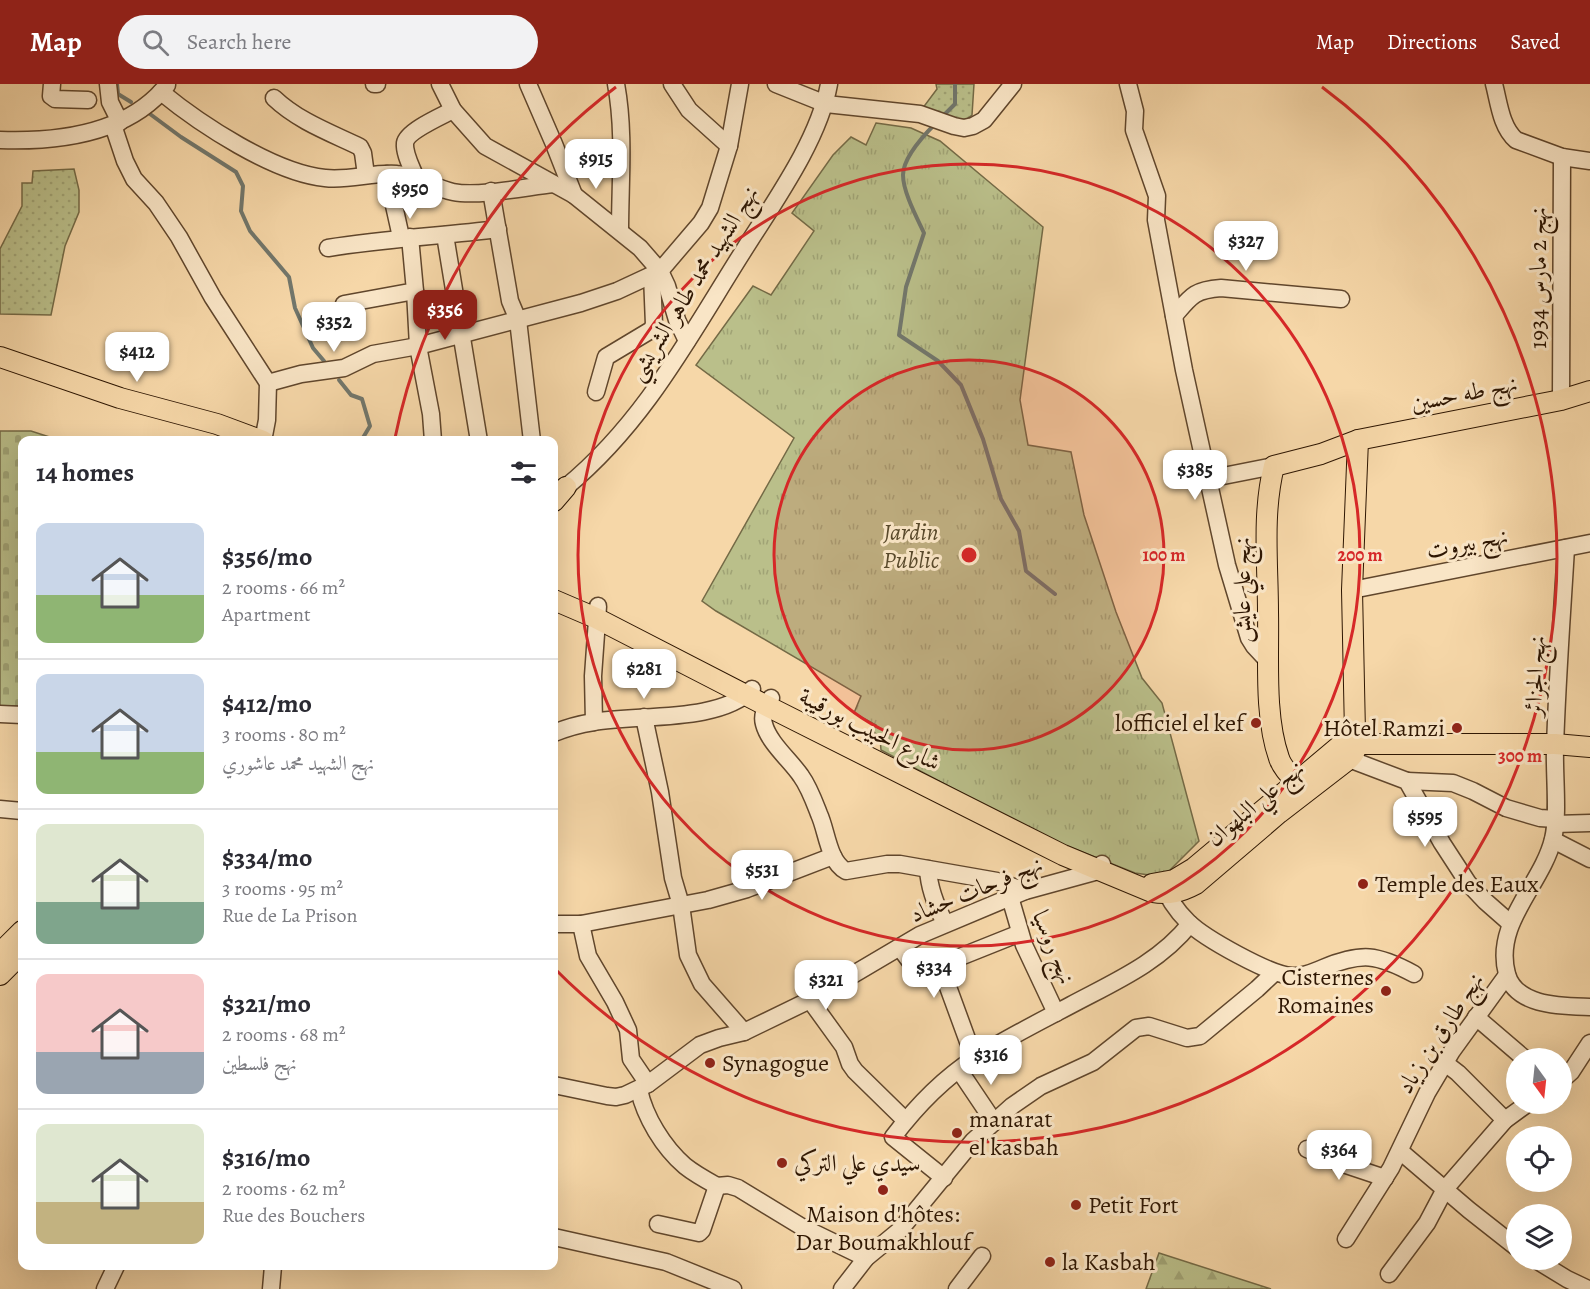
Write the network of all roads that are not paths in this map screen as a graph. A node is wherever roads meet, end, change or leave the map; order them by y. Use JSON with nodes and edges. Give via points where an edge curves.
{"nodes":[{"id":1,"x":52,"y":84,"type":"edge"},
{"id":2,"x":108,"y":84,"type":"edge"},
{"id":3,"x":440,"y":84,"type":"edge"},
{"id":4,"x":528,"y":84,"type":"edge"},
{"id":5,"x":616,"y":84,"type":"edge"},
{"id":6,"x":672,"y":84,"type":"edge"},
{"id":7,"x":740,"y":84,"type":"edge"},
{"id":8,"x":776,"y":84,"type":"edge"},
{"id":9,"x":829,"y":84,"type":"edge"},
{"id":10,"x":1013,"y":84,"type":"edge"},
{"id":11,"x":1128,"y":84,"type":"edge"},
{"id":12,"x":1494,"y":84,"type":"edge"},
{"id":13,"x":164,"y":88,"type":"edge"},
{"id":14,"x":274,"y":98,"type":"dead end"},
{"id":15,"x":88,"y":100,"type":"dead end"},
{"id":16,"x":826,"y":104,"type":"junction"},
{"id":17,"x":453,"y":110,"type":"junction"},
{"id":18,"x":117,"y":123,"type":"junction"},
{"id":19,"x":0,"y":140,"type":"edge"},
{"id":20,"x":729,"y":146,"type":"junction"},
{"id":21,"x":1562,"y":157,"type":"junction"},
{"id":22,"x":1590,"y":161,"type":"edge"},
{"id":23,"x":366,"y":174,"type":"junction"},
{"id":24,"x":387,"y":174,"type":"junction"},
{"id":25,"x":414,"y":176,"type":"junction"},
{"id":26,"x":553,"y":184,"type":"junction"},
{"id":27,"x":491,"y":191,"type":"junction"},
{"id":28,"x":574,"y":195,"type":"junction"},
{"id":29,"x":498,"y":229,"type":"junction"},
{"id":30,"x":620,"y":231,"type":"junction"},
{"id":31,"x":445,"y":235,"type":"junction"},
{"id":32,"x":406,"y":237,"type":"junction"},
{"id":33,"x":327,"y":248,"type":"dead end"},
{"id":34,"x":656,"y":273,"type":"junction"},
{"id":35,"x":415,"y":291,"type":"junction"},
{"id":36,"x":1341,"y":298,"type":"dead end"},
{"id":37,"x":344,"y":304,"type":"dead end"},
{"id":38,"x":1173,"y":316,"type":"junction"},
{"id":39,"x":518,"y":320,"type":"junction"},
{"id":40,"x":677,"y":320,"type":"junction"},
{"id":41,"x":654,"y":325,"type":"junction"},
{"id":42,"x":462,"y":334,"type":"junction"},
{"id":43,"x":687,"y":340,"type":"junction"},
{"id":44,"x":418,"y":346,"type":"junction"},
{"id":45,"x":0,"y":357,"type":"edge"},
{"id":46,"x":267,"y":383,"type":"junction"},
{"id":47,"x":596,"y":392,"type":"dead end"},
{"id":48,"x":1580,"y":395,"type":"edge"},
{"id":49,"x":249,"y":436,"type":"edge"},
{"id":50,"x":264,"y":436,"type":"edge"},
{"id":51,"x":433,"y":436,"type":"edge"},
{"id":52,"x":478,"y":436,"type":"edge"},
{"id":53,"x":531,"y":436,"type":"edge"},
{"id":54,"x":1358,"y":440,"type":"junction"},
{"id":55,"x":1274,"y":466,"type":"junction"},
{"id":56,"x":1208,"y":479,"type":"junction"},
{"id":57,"x":558,"y":494,"type":"edge"},
{"id":58,"x":1590,"y":543,"type":"edge"},
{"id":59,"x":1566,"y":548,"type":"junction"},
{"id":60,"x":558,"y":590,"type":"edge"},
{"id":61,"x":1352,"y":590,"type":"junction"},
{"id":62,"x":558,"y":601,"type":"edge"},
{"id":63,"x":597,"y":612,"type":"junction"},
{"id":64,"x":1268,"y":661,"type":"junction"},
{"id":65,"x":749,"y":692,"type":"junction"},
{"id":66,"x":769,"y":702,"type":"junction"},
{"id":67,"x":0,"y":714,"type":"edge"},
{"id":68,"x":18,"y":715,"type":"edge"},
{"id":69,"x":644,"y":717,"type":"junction"},
{"id":70,"x":594,"y":722,"type":"junction"},
{"id":71,"x":558,"y":732,"type":"edge"},
{"id":72,"x":1352,"y":744,"type":"junction"},
{"id":73,"x":1555,"y":744,"type":"junction"},
{"id":74,"x":1590,"y":747,"type":"edge"},
{"id":75,"x":1407,"y":781,"type":"junction"},
{"id":76,"x":1302,"y":787,"type":"junction"},
{"id":77,"x":0,"y":809,"type":"edge"},
{"id":78,"x":18,"y":811,"type":"edge"},
{"id":79,"x":1590,"y":823,"type":"edge"},
{"id":80,"x":1554,"y":828,"type":"junction"},
{"id":81,"x":833,"y":856,"type":"junction"},
{"id":82,"x":1590,"y":859,"type":"edge"},
{"id":83,"x":1100,"y":867,"type":"junction"},
{"id":84,"x":928,"y":869,"type":"junction"},
{"id":85,"x":1165,"y":889,"type":"junction"},
{"id":86,"x":1017,"y":894,"type":"junction"},
{"id":87,"x":681,"y":905,"type":"junction"},
{"id":88,"x":945,"y":923,"type":"junction"},
{"id":89,"x":1510,"y":923,"type":"junction"},
{"id":90,"x":558,"y":924,"type":"edge"},
{"id":91,"x":581,"y":924,"type":"junction"},
{"id":92,"x":1190,"y":924,"type":"junction"},
{"id":93,"x":1020,"y":933,"type":"junction"},
{"id":94,"x":18,"y":935,"type":"edge"},
{"id":95,"x":900,"y":948,"type":"junction"},
{"id":96,"x":0,"y":953,"type":"edge"},
{"id":97,"x":18,"y":956,"type":"edge"},
{"id":98,"x":940,"y":965,"type":"junction"},
{"id":99,"x":1274,"y":973,"type":"junction"},
{"id":100,"x":1413,"y":974,"type":"dead end"},
{"id":101,"x":0,"y":975,"type":"edge"},
{"id":102,"x":1507,"y":975,"type":"junction"},
{"id":103,"x":810,"y":1000,"type":"junction"},
{"id":104,"x":1590,"y":1007,"type":"edge"},
{"id":105,"x":1056,"y":1013,"type":"junction"},
{"id":106,"x":1476,"y":1017,"type":"junction"},
{"id":107,"x":744,"y":1032,"type":"junction"},
{"id":108,"x":1590,"y":1043,"type":"edge"},
{"id":109,"x":1512,"y":1048,"type":"edge"},
{"id":110,"x":974,"y":1058,"type":"junction"},
{"id":111,"x":1444,"y":1063,"type":"junction"},
{"id":112,"x":959,"y":1070,"type":"junction"},
{"id":113,"x":1572,"y":1070,"type":"edge"},
{"id":114,"x":558,"y":1086,"type":"edge"},
{"id":115,"x":643,"y":1087,"type":"junction"},
{"id":116,"x":1513,"y":1114,"type":"edge"},
{"id":117,"x":905,"y":1120,"type":"junction"},
{"id":118,"x":1505,"y":1120,"type":"junction"},
{"id":119,"x":994,"y":1122,"type":"junction"},
{"id":120,"x":1307,"y":1149,"type":"dead end"},
{"id":121,"x":1400,"y":1151,"type":"junction"},
{"id":122,"x":944,"y":1178,"type":"junction"},
{"id":123,"x":1385,"y":1178,"type":"junction"},
{"id":124,"x":717,"y":1186,"type":"junction"},
{"id":125,"x":1445,"y":1189,"type":"junction"},
{"id":126,"x":658,"y":1224,"type":"dead end"},
{"id":127,"x":558,"y":1238,"type":"edge"},
{"id":128,"x":1506,"y":1238,"type":"edge"},
{"id":129,"x":1346,"y":1239,"type":"dead end"},
{"id":130,"x":982,"y":1256,"type":"dead end"},
{"id":131,"x":866,"y":1258,"type":"junction"},
{"id":132,"x":114,"y":1270,"type":"edge"},
{"id":133,"x":273,"y":1270,"type":"edge"},
{"id":134,"x":1552,"y":1270,"type":"edge"},
{"id":135,"x":1389,"y":1274,"type":"dead end"},
{"id":136,"x":105,"y":1289,"type":"edge"},
{"id":137,"x":271,"y":1289,"type":"edge"},
{"id":138,"x":733,"y":1289,"type":"edge"},
{"id":139,"x":842,"y":1289,"type":"edge"},
{"id":140,"x":957,"y":1289,"type":"edge"},
{"id":141,"x":1588,"y":1289,"type":"edge"}],
"edges":[{"from":1,"to":15,"type":"street","via":[[51,96],[55,99]]},
{"from":2,"to":18,"type":"street"},
{"from":3,"to":17,"type":"street"},
{"from":4,"to":28,"type":"street"},
{"from":5,"to":30,"type":"street","via":[[621,140]]},
{"from":6,"to":20,"type":"street","via":[[689,110]]},
{"from":7,"to":20,"type":"street"},
{"from":8,"to":16,"type":"street"},
{"from":9,"to":16,"type":"street","name":"نهج الشهيد محمد طاهر الشريشي"},
{"from":10,"to":16,"type":"street","via":[[984,120],[973,126],[954,126],[920,114]]},
{"from":11,"to":38,"type":"street","via":[[1135,111],[1134,130],[1157,196],[1156,220]]},
{"from":12,"to":21,"type":"street","via":[[1504,123],[1516,141]]},
{"from":13,"to":18,"type":"street"},
{"from":13,"to":23,"type":"street","via":[[217,133],[292,170],[327,179]]},
{"from":14,"to":23,"type":"street","via":[[314,125],[360,147]]},
{"from":16,"to":43,"type":"street","name":"نهج الشهيد محمد طاهر الشريشي","via":[[797,161]]},
{"from":17,"to":25,"type":"street","via":[[407,137],[405,144]]},
{"from":17,"to":26,"type":"street","via":[[485,146]]},
{"from":18,"to":19,"type":"street","via":[[95,131],[45,139]]},
{"from":18,"to":46,"type":"street","via":[[125,161],[134,179],[179,237]]},
{"from":20,"to":34,"type":"street","via":[[710,208]]},
{"from":21,"to":22,"type":"street"},
{"from":21,"to":48,"type":"street","name":"نهج 2 مارس 1934"},
{"from":23,"to":24,"type":"street"},
{"from":24,"to":25,"type":"street"},
{"from":24,"to":32,"type":"street"},
{"from":25,"to":27,"type":"street","via":[[453,192]]},
{"from":26,"to":27,"type":"street"},
{"from":26,"to":28,"type":"street"},
{"from":27,"to":29,"type":"street"},
{"from":28,"to":30,"type":"street"},
{"from":29,"to":31,"type":"street"},
{"from":29,"to":39,"type":"street","via":[[510,301]]},
{"from":30,"to":34,"type":"street"},
{"from":31,"to":32,"type":"street"},
{"from":31,"to":42,"type":"street"},
{"from":32,"to":33,"type":"street"},
{"from":32,"to":35,"type":"street"},
{"from":34,"to":39,"type":"street","via":[[608,294]]},
{"from":34,"to":40,"type":"street","via":[[667,286]]},
{"from":34,"to":41,"type":"street"},
{"from":35,"to":37,"type":"street"},
{"from":35,"to":44,"type":"street"},
{"from":36,"to":38,"type":"street","via":[[1203,289]]},
{"from":38,"to":56,"type":"street"},
{"from":39,"to":42,"type":"street"},
{"from":39,"to":53,"type":"street"},
{"from":40,"to":41,"type":"street"},
{"from":40,"to":43,"type":"street"},
{"from":41,"to":47,"type":"street","via":[[606,357]]},
{"from":42,"to":44,"type":"street"},
{"from":42,"to":52,"type":"street"},
{"from":43,"to":57,"type":"street","name":"نهج الشهيد محمد طاهر الشريشي","via":[[627,428]]},
{"from":44,"to":46,"type":"street","via":[[373,354],[335,370]]},
{"from":44,"to":51,"type":"street"},
{"from":45,"to":49,"type":"main road"},
{"from":46,"to":50,"type":"street"},
{"from":48,"to":54,"type":"main road","name":"نهج طه حسين"},
{"from":54,"to":55,"type":"main road"},
{"from":54,"to":61,"type":"main road"},
{"from":55,"to":56,"type":"street"},
{"from":55,"to":64,"type":"main road","name":"نهج علي عايش","via":[[1267,500]]},
{"from":56,"to":64,"type":"street","via":[[1227,565],[1249,638]]},
{"from":58,"to":59,"type":"street","name":"نهج بيروت"},
{"from":59,"to":61,"type":"street","name":"نهج بيروت"},
{"from":59,"to":73,"type":"street","name":"نهج الجزائر"},
{"from":60,"to":63,"type":"main road","name":"شارع الحبيب بورقيبة"},
{"from":61,"to":72,"type":"main road"},
{"from":62,"to":63,"type":"main road","name":"شارع الحبيب بورقيبة"},
{"from":63,"to":65,"type":"main road","name":"شارع الحبيب بورقيبة"},
{"from":63,"to":70,"type":"street","via":[[592,676]]},
{"from":64,"to":76,"type":"main road","name":"نهج علي عايش","via":[[1279,760]]},
{"from":65,"to":66,"type":"main road","name":"شارع الحبيب بورقيبة"},
{"from":65,"to":69,"type":"street","via":[[715,709]]},
{"from":66,"to":81,"type":"street","via":[[763,714],[764,723],[803,779]]},
{"from":66,"to":83,"type":"main road","name":"شارع الحبيب بورقيبة"},
{"from":67,"to":68,"type":"street"},
{"from":69,"to":70,"type":"street"},
{"from":69,"to":87,"type":"street"},
{"from":70,"to":71,"type":"street"},
{"from":72,"to":73,"type":"main road"},
{"from":72,"to":75,"type":"street"},
{"from":72,"to":76,"type":"main road","name":"نهج علي البلهوان"},
{"from":73,"to":74,"type":"main road"},
{"from":73,"to":80,"type":"street","name":"نهج الجزائر"},
{"from":75,"to":80,"type":"street","via":[[1453,783],[1506,808],[1540,818]]},
{"from":75,"to":89,"type":"street","via":[[1468,883]]},
{"from":76,"to":85,"type":"main road","name":"نهج علي البلهوان"},
{"from":77,"to":78,"type":"street"},
{"from":79,"to":80,"type":"street"},
{"from":80,"to":82,"type":"street"},
{"from":80,"to":89,"type":"street","name":"نهج الجزائر","via":[[1543,862]]},
{"from":81,"to":84,"type":"street","via":[[846,871],[887,864]]},
{"from":81,"to":87,"type":"street","via":[[739,891]]},
{"from":83,"to":85,"type":"main road","name":"شارع الحبيب بورقيبة"},
{"from":83,"to":86,"type":"street","name":"نهج فرحات حشاد"},
{"from":84,"to":86,"type":"street","via":[[997,881]]},
{"from":84,"to":88,"type":"street","via":[[935,906]]},
{"from":85,"to":92,"type":"street"},
{"from":86,"to":88,"type":"street","name":"نهج فرحات حشاد"},
{"from":86,"to":93,"type":"street","name":"نهج روسيا"},
{"from":87,"to":91,"type":"street"},
{"from":87,"to":107,"type":"street","via":[[688,955],[696,972]]},
{"from":88,"to":95,"type":"street","name":"نهج فرحات حشاد"},
{"from":89,"to":102,"type":"street","name":"نهج الجزائر","via":[[1505,950]]},
{"from":90,"to":91,"type":"street"},
{"from":91,"to":115,"type":"street","via":[[588,956],[628,1030],[630,1059]]},
{"from":92,"to":99,"type":"street"},
{"from":92,"to":105,"type":"street","via":[[1172,945],[1149,962]]},
{"from":93,"to":98,"type":"street"},
{"from":93,"to":105,"type":"street","name":"نهج روسيا"},
{"from":94,"to":96,"type":"main road"},
{"from":95,"to":98,"type":"street","via":[[920,970]]},
{"from":95,"to":103,"type":"street","name":"نهج فرحات حشاد"},
{"from":97,"to":101,"type":"main road"},
{"from":98,"to":110,"type":"street"},
{"from":99,"to":100,"type":"street","via":[[1308,974],[1346,959],[1376,957]]},
{"from":99,"to":119,"type":"street","via":[[1200,1036],[1187,1038],[1149,1026],[1136,1028],[1093,1062],[1041,1086]]},
{"from":102,"to":104,"type":"street","via":[[1514,987],[1542,1003]]},
{"from":102,"to":106,"type":"street","name":"نهج طارق بن زياد"},
{"from":103,"to":107,"type":"street","name":"نهج فرحات حشاد"},
{"from":103,"to":117,"type":"street","via":[[844,1047],[855,1071]]},
{"from":105,"to":110,"type":"street"},
{"from":106,"to":109,"type":"street"},
{"from":106,"to":111,"type":"street","name":"نهج طارق بن زياد"},
{"from":107,"to":115,"type":"street","name":"نهج فرحات حشاد","via":[[700,1046]]},
{"from":108,"to":113,"type":"street"},
{"from":110,"to":112,"type":"street"},
{"from":111,"to":118,"type":"street"},
{"from":111,"to":121,"type":"street","name":"نهج طارق بن زياد"},
{"from":112,"to":117,"type":"street"},
{"from":112,"to":119,"type":"street"},
{"from":114,"to":115,"type":"street","name":"نهج فرحات حشاد","via":[[616,1098]]},
{"from":115,"to":124,"type":"street","via":[[647,1115],[671,1152],[684,1166]]},
{"from":116,"to":118,"type":"street"},
{"from":117,"to":122,"type":"street","via":[[892,1137]]},
{"from":118,"to":125,"type":"street"},
{"from":119,"to":122,"type":"street"},
{"from":120,"to":123,"type":"street"},
{"from":121,"to":123,"type":"street","name":"نهج طارق بن زياد"},
{"from":121,"to":125,"type":"street"},
{"from":122,"to":131,"type":"street","via":[[900,1230]]},
{"from":123,"to":129,"type":"street","name":"نهج طارق بن زياد"},
{"from":124,"to":126,"type":"street","via":[[699,1233]]},
{"from":124,"to":131,"type":"street","via":[[738,1188],[815,1235]]},
{"from":125,"to":128,"type":"street"},
{"from":125,"to":135,"type":"street","via":[[1427,1223]]},
{"from":127,"to":138,"type":"street","via":[[666,1262]]},
{"from":130,"to":140,"type":"street"},
{"from":131,"to":139,"type":"street"},
{"from":132,"to":136,"type":"street"},
{"from":133,"to":137,"type":"street"},
{"from":134,"to":141,"type":"street"}]}
